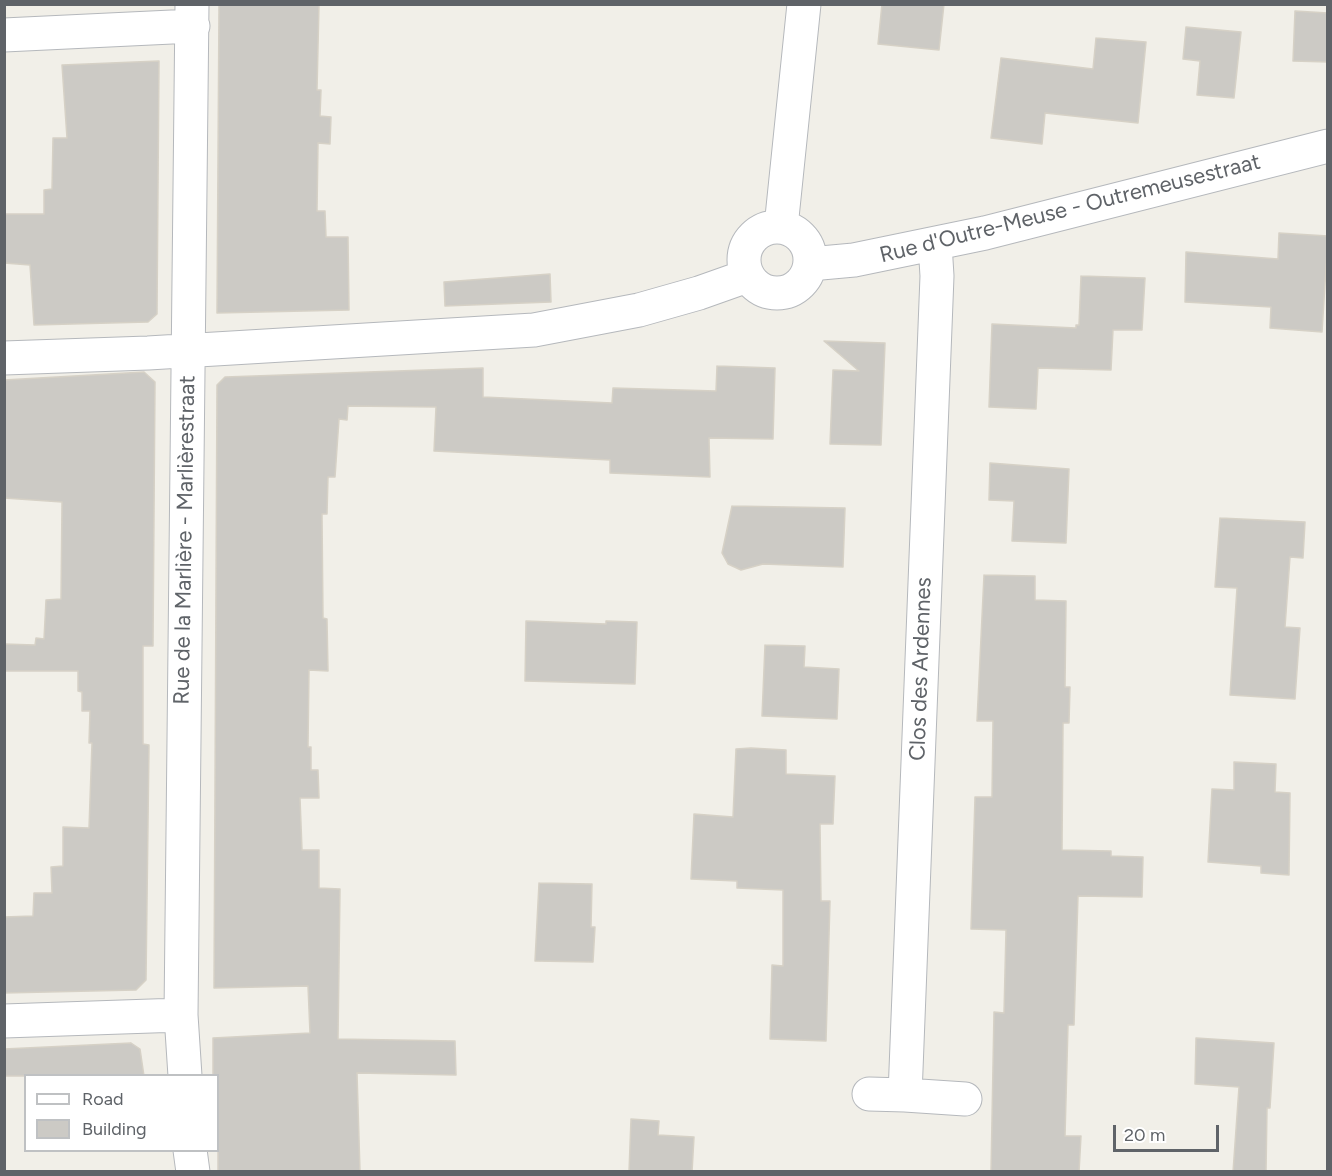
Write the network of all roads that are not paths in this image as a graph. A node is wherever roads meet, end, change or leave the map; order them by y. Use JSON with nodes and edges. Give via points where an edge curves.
{"nodes":[{"id":1,"x":804,"y":4,"type":"edge"},
{"id":2,"x":192,"y":15,"type":"edge"},
{"id":3,"x":4,"y":35,"type":"edge"},
{"id":4,"x":1328,"y":146,"type":"edge"},
{"id":5,"x":781,"y":226,"type":"junction"},
{"id":6,"x":935,"y":244,"type":"junction"},
{"id":7,"x":810,"y":264,"type":"junction"},
{"id":8,"x":747,"y":276,"type":"junction"},
{"id":9,"x":188,"y":351,"type":"junction"},
{"id":10,"x":4,"y":358,"type":"edge"},
{"id":11,"x":181,"y":1015,"type":"junction"},
{"id":12,"x":4,"y":1021,"type":"edge"},
{"id":13,"x":185,"y":1074,"type":"edge"},
{"id":14,"x":869,"y":1094,"type":"dead end"},
{"id":15,"x":905,"y":1095,"type":"junction"},
{"id":16,"x":965,"y":1099,"type":"dead end"},
{"id":17,"x":190,"y":1152,"type":"edge"},
{"id":18,"x":193,"y":1172,"type":"edge"}],
"edges":[{"from":1,"to":5,"type":"street"},
{"from":2,"to":3,"type":"street"},
{"from":2,"to":9,"type":"street","name":"Rue de la Marlière - Marlièrestraat"},
{"from":4,"to":6,"type":"street","name":"Rue d'Outre-Meuse - Outremeusestraat"},
{"from":5,"to":7,"type":"street","via":[[806,243]]},
{"from":5,"to":8,"type":"street","via":[[752,237],[743,255]]},
{"from":6,"to":7,"type":"street","name":"Rue d'Outre-Meuse - Outremeusestraat","via":[[854,260]]},
{"from":6,"to":15,"type":"street","name":"Clos des Ardennes","via":[[937,276]]},
{"from":7,"to":8,"type":"street","via":[[801,283],[783,293],[762,291]]},
{"from":8,"to":9,"type":"street","via":[[639,310],[534,330]]},
{"from":9,"to":10,"type":"street"},
{"from":9,"to":11,"type":"street","name":"Rue de la Marlière - Marlièrestraat"},
{"from":11,"to":12,"type":"street"},
{"from":11,"to":13,"type":"street","name":"Rue de la Marlière - Marlièrestraat"},
{"from":14,"to":15,"type":"street"},
{"from":15,"to":16,"type":"street"},
{"from":17,"to":18,"type":"street"}]}
